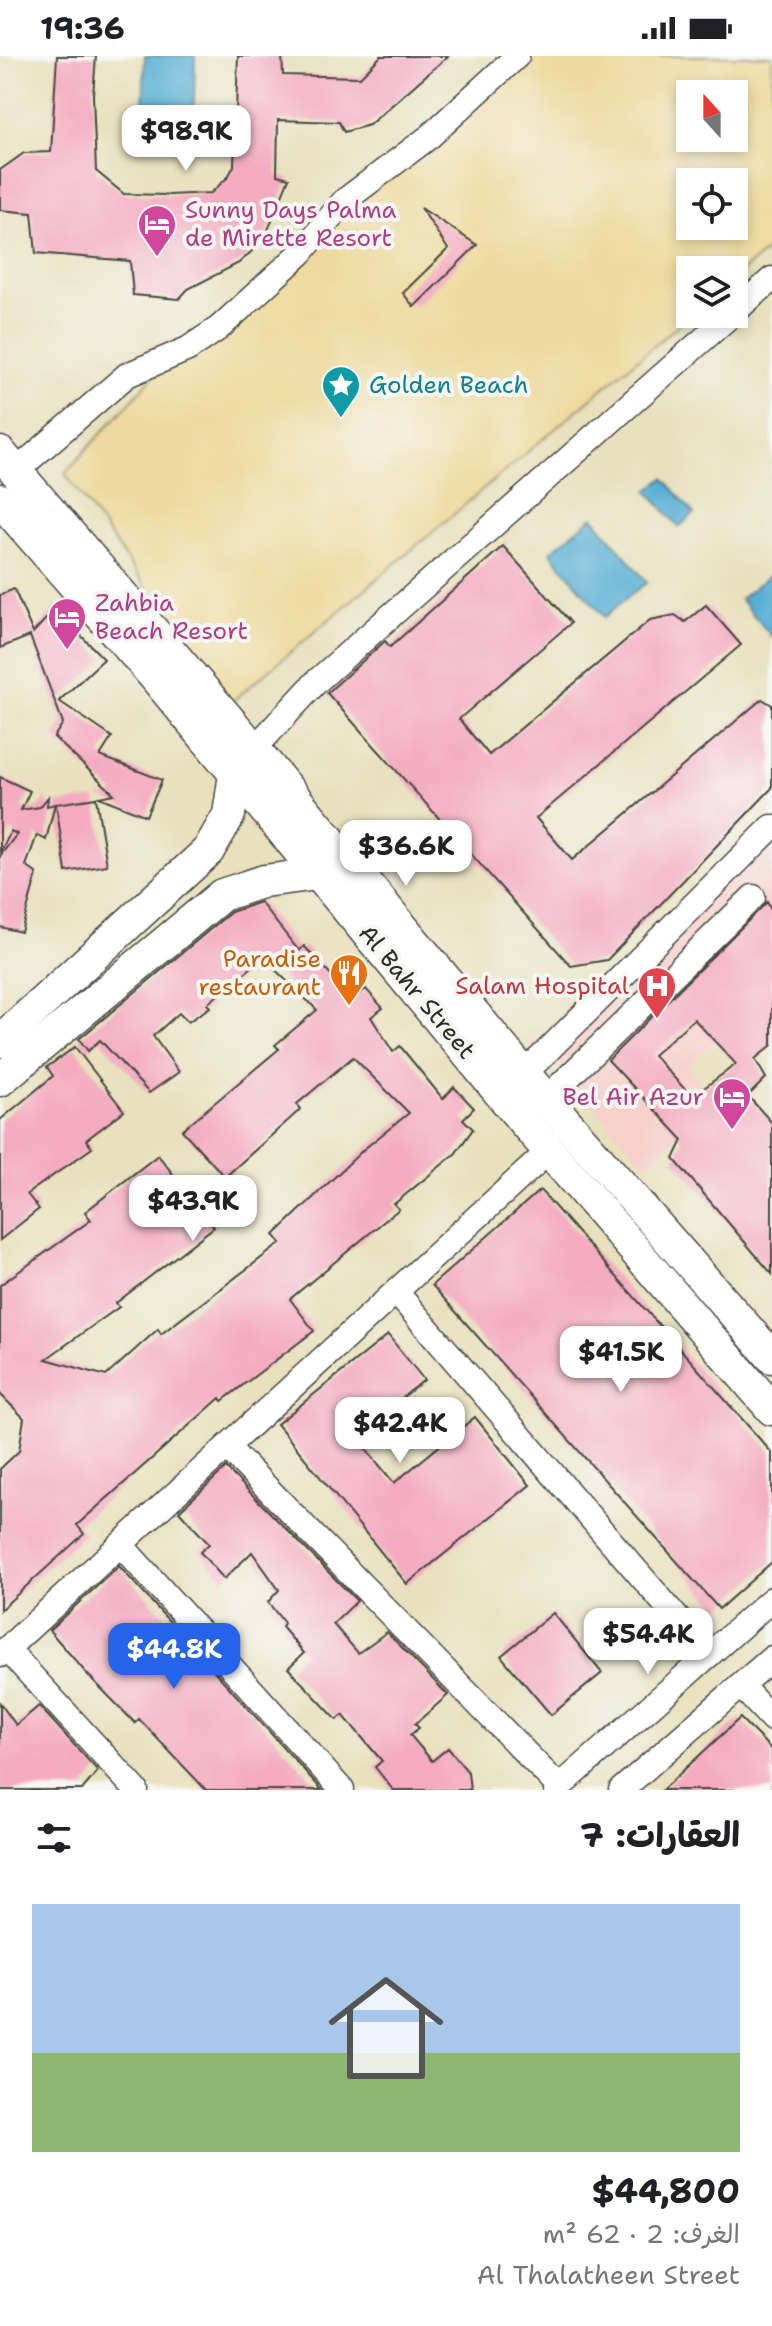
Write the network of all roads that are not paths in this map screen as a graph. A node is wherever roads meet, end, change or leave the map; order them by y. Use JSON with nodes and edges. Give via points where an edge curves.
{"nodes":[{"id":1,"x":517,"y":56,"type":"edge"},
{"id":2,"x":772,"y":279,"type":"edge"},
{"id":3,"x":748,"y":300,"type":"edge"},
{"id":4,"x":716,"y":328,"type":"edge"},
{"id":5,"x":8,"y":462,"type":"edge"},
{"id":6,"x":0,"y":500,"type":"edge"},
{"id":7,"x":244,"y":762,"type":"junction"},
{"id":8,"x":772,"y":827,"type":"edge"},
{"id":9,"x":193,"y":866,"type":"junction"},
{"id":10,"x":318,"y":874,"type":"junction"},
{"id":11,"x":222,"y":895,"type":"junction"},
{"id":12,"x":753,"y":897,"type":"dead end"},
{"id":13,"x":0,"y":1041,"type":"edge"},
{"id":14,"x":524,"y":1074,"type":"junction"},
{"id":15,"x":0,"y":1080,"type":"edge"},
{"id":16,"x":546,"y":1099,"type":"junction"},
{"id":17,"x":549,"y":1151,"type":"junction"},
{"id":18,"x":396,"y":1292,"type":"junction"},
{"id":19,"x":772,"y":1357,"type":"edge"},
{"id":20,"x":772,"y":1409,"type":"edge"},
{"id":21,"x":227,"y":1447,"type":"junction"},
{"id":22,"x":121,"y":1545,"type":"junction"},
{"id":23,"x":772,"y":1599,"type":"edge"},
{"id":24,"x":3,"y":1652,"type":"edge"},
{"id":25,"x":709,"y":1655,"type":"junction"},
{"id":26,"x":772,"y":1658,"type":"edge"},
{"id":27,"x":741,"y":1686,"type":"junction"},
{"id":28,"x":772,"y":1719,"type":"edge"},
{"id":29,"x":558,"y":1789,"type":"edge"},
{"id":30,"x":136,"y":1790,"type":"edge"},
{"id":31,"x":342,"y":1790,"type":"edge"},
{"id":32,"x":621,"y":1790,"type":"edge"}],
"edges":[{"from":1,"to":5,"type":"street","via":[[429,137],[344,201],[301,253],[219,328],[188,349],[127,375]]},
{"from":2,"to":3,"type":"street"},
{"from":4,"to":7,"type":"street","via":[[317,681]]},
{"from":5,"to":7,"type":"main road","name":"Al Bahr Street"},
{"from":6,"to":7,"type":"main road","name":"Al Bahr Street"},
{"from":7,"to":9,"type":"main road","via":[[229,815]]},
{"from":7,"to":10,"type":"main road","name":"Al Bahr Street"},
{"from":7,"to":14,"type":"main road","name":"Al Bahr Street"},
{"from":8,"to":14,"type":"street"},
{"from":9,"to":11,"type":"main road","via":[[217,871]]},
{"from":9,"to":13,"type":"main road"},
{"from":10,"to":11,"type":"main road","via":[[264,881]]},
{"from":10,"to":17,"type":"main road","name":"Al Bahr Street"},
{"from":11,"to":15,"type":"main road"},
{"from":12,"to":16,"type":"street"},
{"from":14,"to":16,"type":"main road","name":"Al Bahr Street"},
{"from":16,"to":19,"type":"main road","name":"Al Bahr Street"},
{"from":17,"to":18,"type":"street"},
{"from":17,"to":20,"type":"main road","name":"Al Bahr Street"},
{"from":18,"to":21,"type":"street"},
{"from":18,"to":25,"type":"street"},
{"from":21,"to":22,"type":"street"},
{"from":21,"to":29,"type":"street"},
{"from":22,"to":24,"type":"street"},
{"from":22,"to":31,"type":"street"},
{"from":23,"to":25,"type":"street"},
{"from":24,"to":30,"type":"street"},
{"from":25,"to":29,"type":"street"},
{"from":26,"to":27,"type":"street"},
{"from":27,"to":28,"type":"street"},
{"from":27,"to":32,"type":"street"}]}
